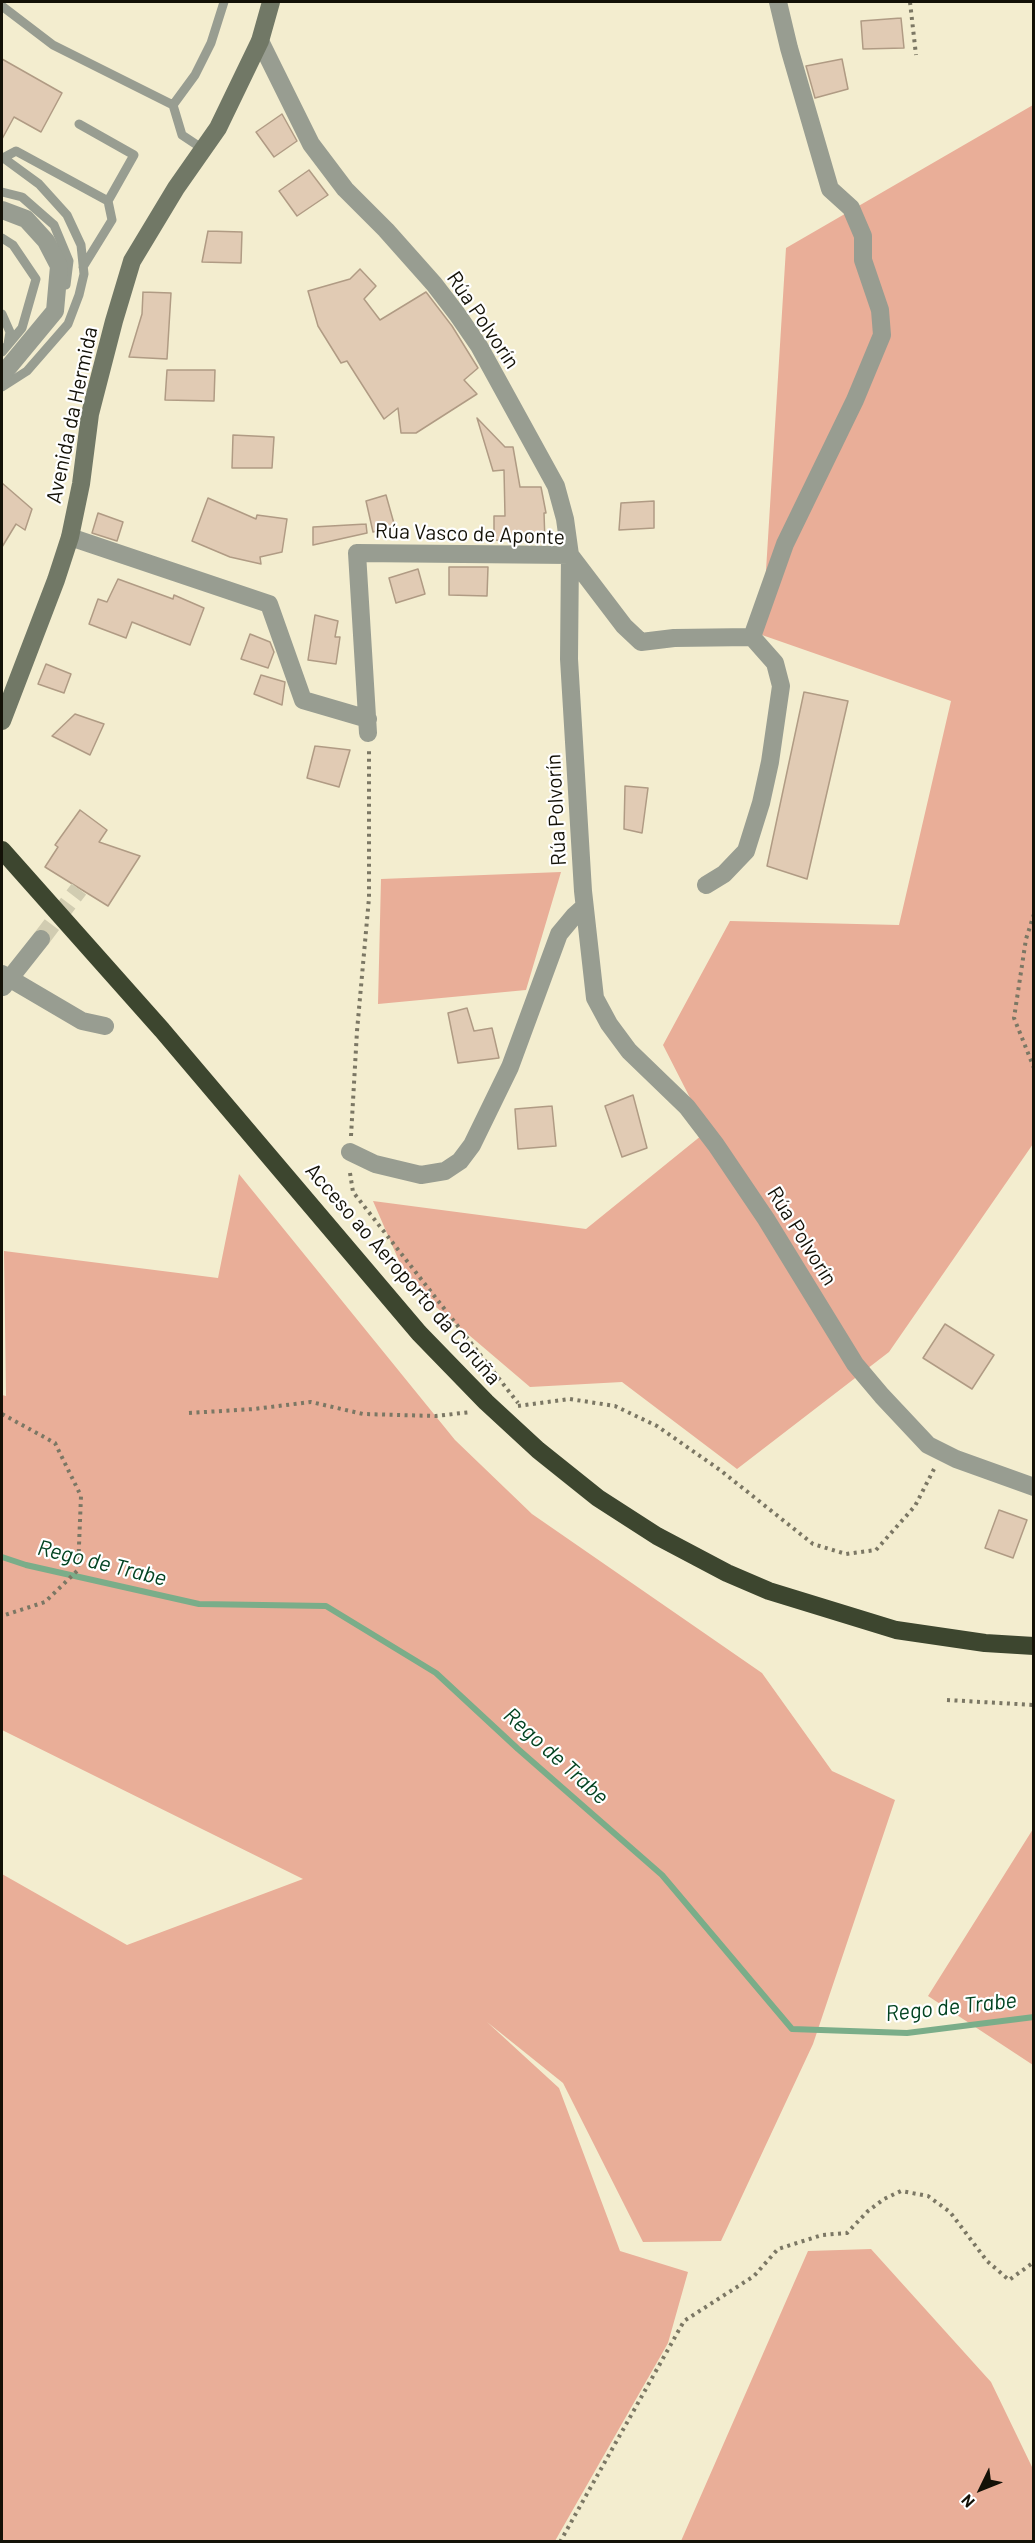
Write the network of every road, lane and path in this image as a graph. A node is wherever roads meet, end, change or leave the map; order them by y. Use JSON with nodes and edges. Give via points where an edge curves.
{"nodes":[{"id":1,"x":224,"y":2,"type":"edge"},
{"id":2,"x":272,"y":2,"type":"edge"},
{"id":3,"x":778,"y":2,"type":"edge"},
{"id":4,"x":910,"y":2,"type":"edge"},
{"id":5,"x":2,"y":6,"type":"edge"},
{"id":6,"x":260,"y":41,"type":"junction"},
{"id":7,"x":916,"y":55,"type":"dead end"},
{"id":8,"x":173,"y":105,"type":"junction"},
{"id":9,"x":79,"y":124,"type":"dead end"},
{"id":10,"x":203,"y":149,"type":"junction"},
{"id":11,"x":2,"y":157,"type":"edge"},
{"id":12,"x":2,"y":192,"type":"edge"},
{"id":13,"x":108,"y":201,"type":"junction"},
{"id":14,"x":2,"y":210,"type":"edge"},
{"id":15,"x":2,"y":238,"type":"edge"},
{"id":16,"x":83,"y":267,"type":"junction"},
{"id":17,"x":55,"y":311,"type":"junction"},
{"id":18,"x":2,"y":314,"type":"edge"},
{"id":19,"x":5,"y":349,"type":"edge"},
{"id":20,"x":2,"y":378,"type":"edge"},
{"id":21,"x":70,"y":537,"type":"junction"},
{"id":22,"x":570,"y":555,"type":"junction"},
{"id":23,"x":752,"y":637,"type":"junction"},
{"id":24,"x":2,"y":721,"type":"edge"},
{"id":25,"x":368,"y":726,"type":"junction"},
{"id":26,"x":2,"y":849,"type":"edge"},
{"id":27,"x":706,"y":885,"type":"dead end"},
{"id":28,"x":585,"y":907,"type":"junction"},
{"id":29,"x":1034,"y":914,"type":"edge"},
{"id":30,"x":42,"y":939,"type":"tunnel mouth"},
{"id":31,"x":5,"y":981,"type":"edge"},
{"id":32,"x":105,"y":1026,"type":"dead end"},
{"id":33,"x":1034,"y":1068,"type":"edge"},
{"id":34,"x":350,"y":1152,"type":"junction"},
{"id":35,"x":520,"y":1406,"type":"junction"},
{"id":36,"x":509,"y":1407,"type":"dead end"},
{"id":37,"x":478,"y":1411,"type":"dead end"},
{"id":38,"x":189,"y":1413,"type":"dead end"},
{"id":39,"x":2,"y":1414,"type":"edge"},
{"id":40,"x":943,"y":1453,"type":"junction"},
{"id":41,"x":1034,"y":1487,"type":"edge"},
{"id":42,"x":2,"y":1616,"type":"edge"},
{"id":43,"x":1034,"y":1646,"type":"edge"},
{"id":44,"x":947,"y":1700,"type":"dead end"},
{"id":45,"x":1034,"y":1705,"type":"edge"},
{"id":46,"x":1034,"y":2262,"type":"edge"},
{"id":47,"x":560,"y":2541,"type":"edge"}],
"edges":[{"from":1,"to":8,"type":"lane","via":[[211,43],[195,75]]},
{"from":2,"to":6,"type":"street","name":"Avenida da Hermida"},
{"from":3,"to":23,"type":"street","via":[[830,189],[851,208],[862,236],[863,260],[880,310],[882,335],[785,544]]},
{"from":4,"to":7,"type":"path"},
{"from":5,"to":8,"type":"lane","via":[[53,45]]},
{"from":6,"to":10,"type":"street","name":"Avenida da Hermida","via":[[218,128]]},
{"from":6,"to":22,"type":"street","name":"Rúa Polvorín","via":[[311,144],[345,189],[434,284],[479,346],[556,486]]},
{"from":8,"to":10,"type":"lane","via":[[182,135]]},
{"from":9,"to":13,"type":"lane","via":[[134,155]]},
{"from":10,"to":21,"type":"street","name":"Avenida da Hermida","via":[[132,261],[90,414]]},
{"from":11,"to":13,"type":"lane","via":[[16,151]]},
{"from":11,"to":16,"type":"lane","via":[[39,184],[67,215],[81,245]]},
{"from":12,"to":17,"type":"lane","via":[[22,197],[54,225],[69,261],[66,288]]},
{"from":13,"to":16,"type":"lane","via":[[112,220]]},
{"from":14,"to":17,"type":"street","via":[[26,219],[46,241],[59,266]]},
{"from":15,"to":19,"type":"lane","via":[[13,245],[36,279],[22,328]]},
{"from":16,"to":20,"type":"lane","via":[[79,295],[68,324],[27,371]]},
{"from":17,"to":20,"type":"street"},
{"from":18,"to":19,"type":"lane","via":[[10,332]]},
{"from":19,"to":20,"type":"lane"},
{"from":21,"to":24,"type":"street","name":"Avenida da Hermida"},
{"from":21,"to":25,"type":"street","via":[[269,604],[303,700]]},
{"from":22,"to":23,"type":"street","name":"Rúa Vasco de Aponte","via":[[624,626],[641,642]]},
{"from":22,"to":25,"type":"street","name":"Rúa Vasco de Aponte","via":[[357,553]]},
{"from":22,"to":28,"type":"street","name":"Rúa Polvorín","via":[[568,659]]},
{"from":23,"to":27,"type":"street","via":[[776,663],[781,686],[770,762],[746,851],[724,874]]},
{"from":25,"to":34,"type":"path","via":[[369,898]]},
{"from":26,"to":43,"type":"highway","name":"Acceso ao Aeroporto da Coruña","via":[[162,1030],[419,1333],[538,1450],[598,1498],[657,1536],[769,1591],[896,1630]]},
{"from":28,"to":34,"type":"street","via":[[559,934],[510,1067],[472,1145],[460,1161],[445,1171],[421,1175],[375,1164]]},
{"from":28,"to":40,"type":"street","name":"Rúa Polvorín","via":[[595,998],[609,1024],[629,1050],[687,1107],[716,1145],[855,1364],[928,1445]]},
{"from":29,"to":33,"type":"path","via":[[1026,939],[1014,1018]]},
{"from":30,"to":31,"type":"street"},
{"from":31,"to":32,"type":"street","via":[[82,1021]]},
{"from":34,"to":35,"type":"path","via":[[353,1192]]},
{"from":35,"to":36,"type":"path"},
{"from":35,"to":40,"type":"path","via":[[570,1399],[615,1406],[657,1426],[813,1544],[846,1554],[876,1550],[915,1506]]},
{"from":37,"to":38,"type":"path","via":[[436,1416],[363,1414],[311,1402]]},
{"from":39,"to":42,"type":"path","via":[[55,1443],[81,1496],[78,1570],[45,1602]]},
{"from":40,"to":41,"type":"street","name":"Rúa Polvorín"},
{"from":44,"to":45,"type":"path"},
{"from":46,"to":47,"type":"path","via":[[1008,2280],[987,2261],[950,2212],[928,2196],[901,2191],[868,2211],[847,2233],[822,2235],[778,2248],[754,2276],[684,2321]]}]}
